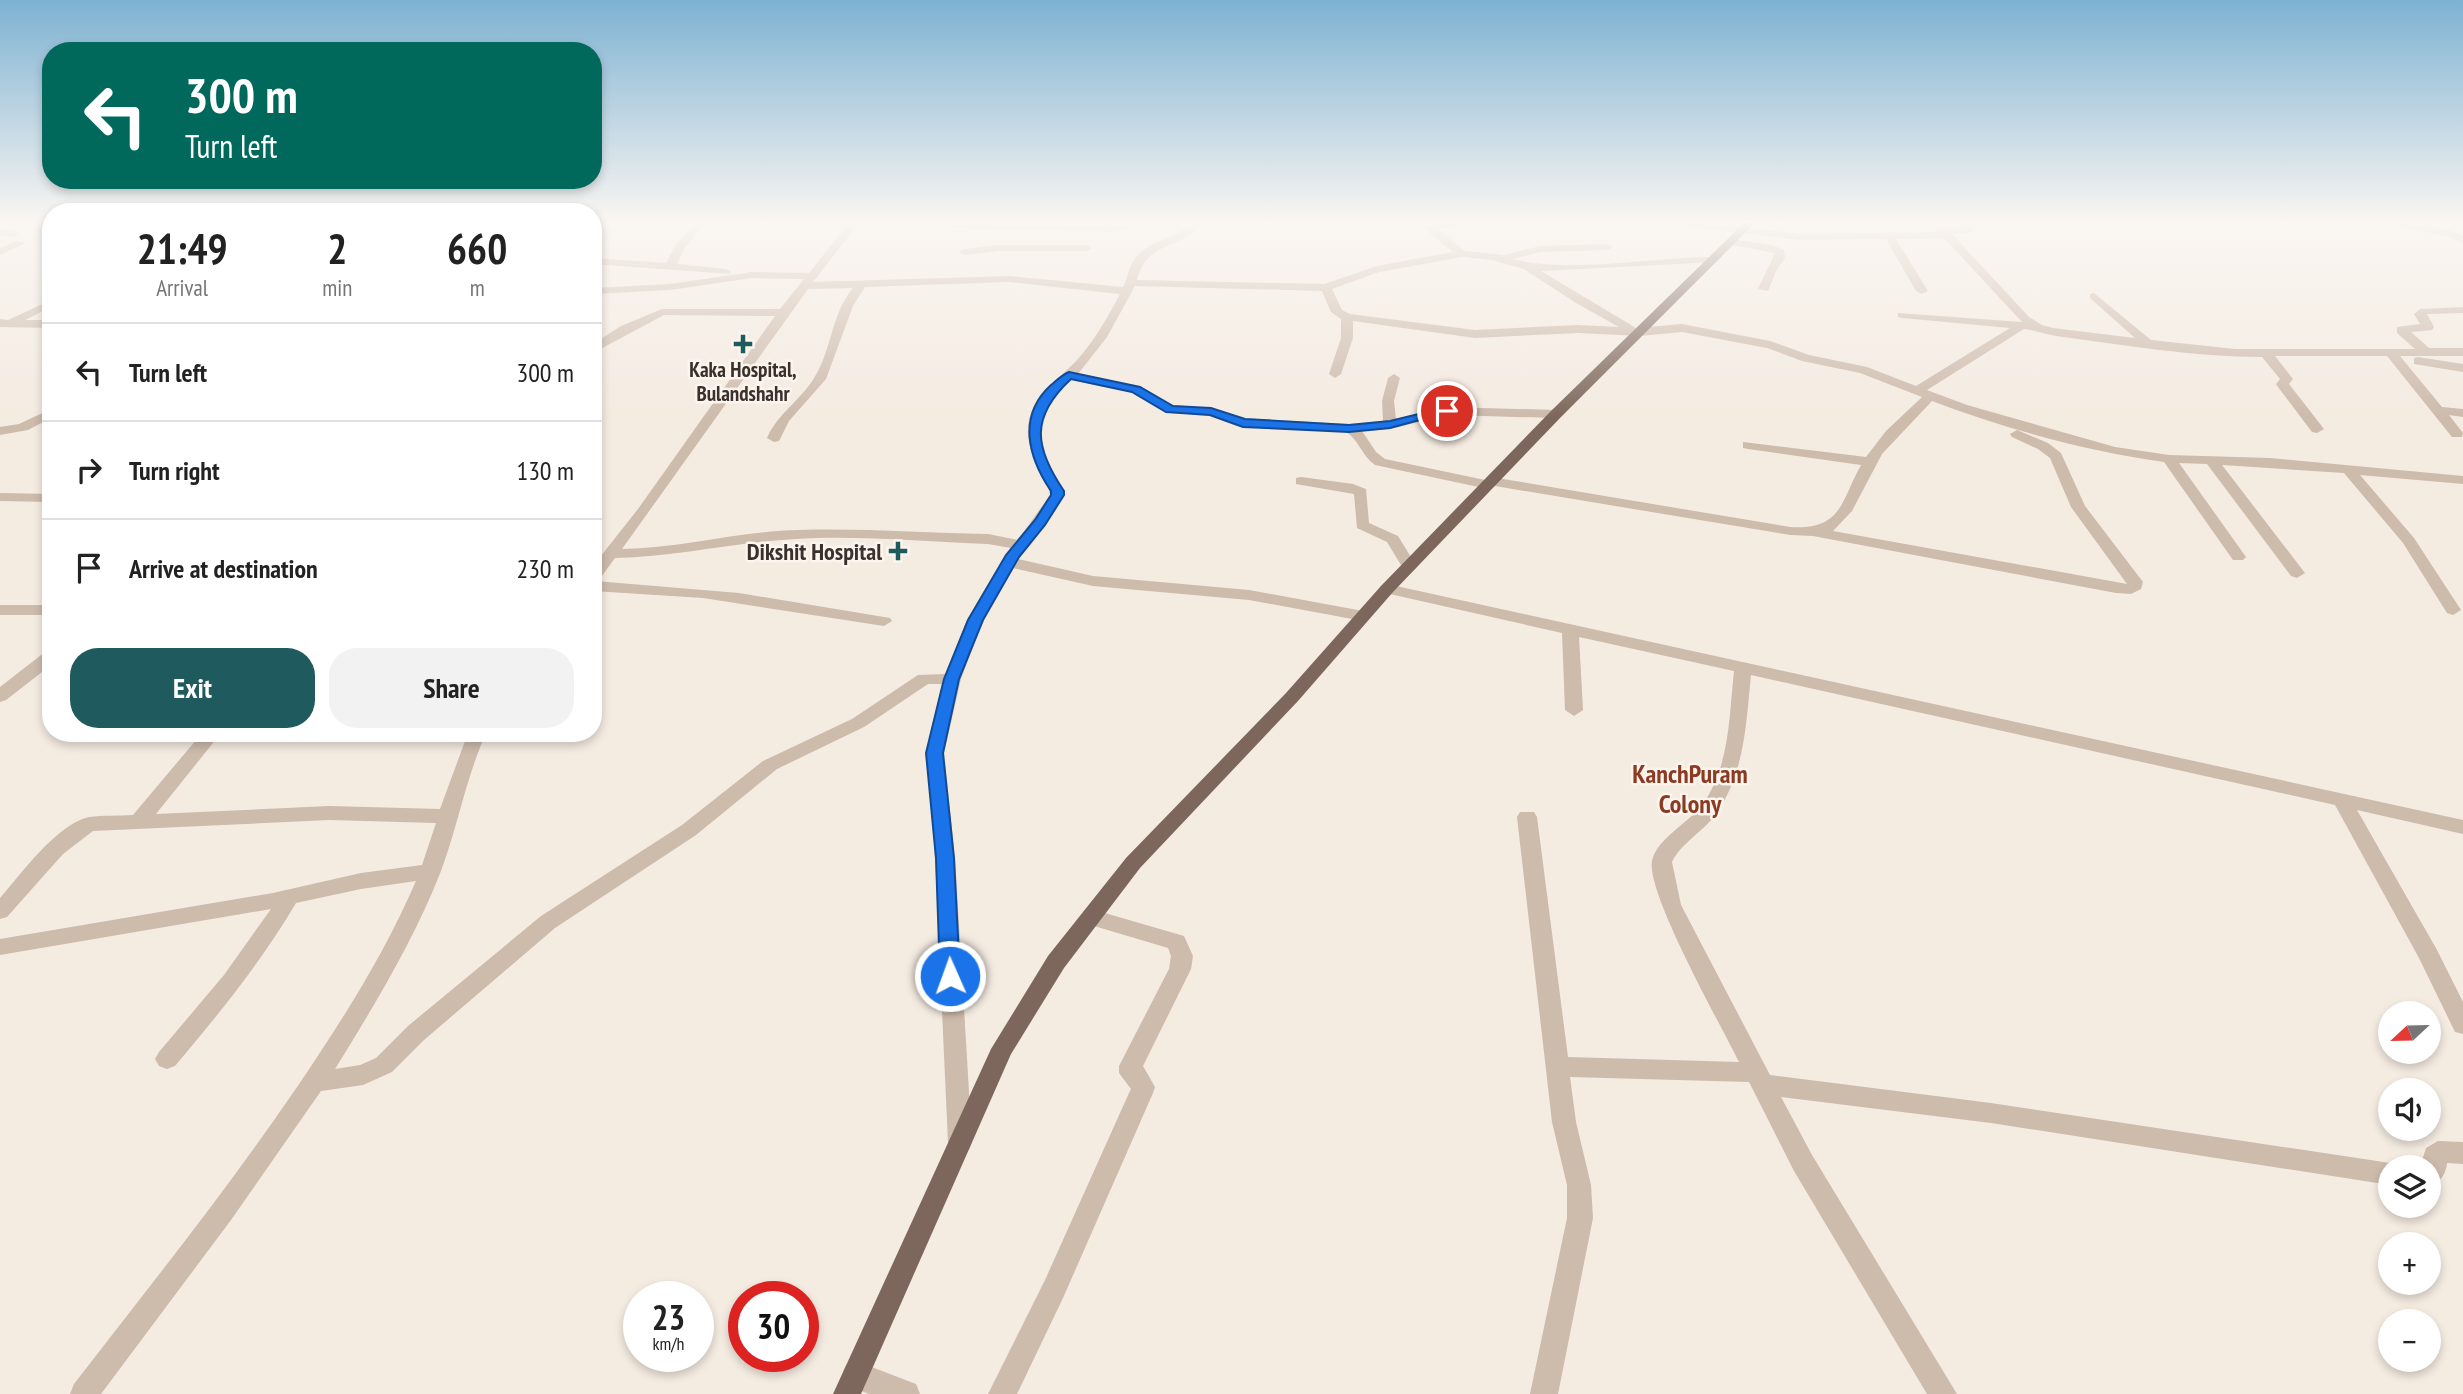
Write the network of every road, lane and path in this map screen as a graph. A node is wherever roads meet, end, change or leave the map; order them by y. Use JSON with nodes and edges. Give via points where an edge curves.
{"nodes":[{"id":1,"x":636,"y":288,"type":"edge"},
{"id":2,"x":691,"y":288,"type":"edge"},
{"id":3,"x":802,"y":288,"type":"edge"},
{"id":4,"x":858,"y":288,"type":"edge"},
{"id":5,"x":1128,"y":288,"type":"edge"},
{"id":6,"x":1326,"y":288,"type":"edge"},
{"id":7,"x":1560,"y":288,"type":"edge"},
{"id":8,"x":1683,"y":288,"type":"edge"},
{"id":9,"x":1920,"y":288,"type":"edge"},
{"id":10,"x":1996,"y":288,"type":"edge"},
{"id":11,"x":602,"y":290,"type":"edge"},
{"id":12,"x":1922,"y":291,"type":"dead end"},
{"id":13,"x":2094,"y":296,"type":"dead end"},
{"id":14,"x":42,"y":307,"type":"edge"},
{"id":15,"x":2463,"y":310,"type":"edge"},
{"id":16,"x":677,"y":311,"type":"junction"},
{"id":17,"x":783,"y":313,"type":"junction"},
{"id":18,"x":1902,"y":315,"type":"dead end"},
{"id":19,"x":1347,"y":317,"type":"junction"},
{"id":20,"x":5,"y":323,"type":"edge"},
{"id":21,"x":42,"y":324,"type":"edge"},
{"id":22,"x":2020,"y":327,"type":"junction"},
{"id":23,"x":2036,"y":327,"type":"junction"},
{"id":24,"x":1636,"y":332,"type":"junction"},
{"id":25,"x":602,"y":344,"type":"edge"},
{"id":26,"x":2149,"y":344,"type":"junction"},
{"id":27,"x":2426,"y":352,"type":"junction"},
{"id":28,"x":2463,"y":352,"type":"edge"},
{"id":29,"x":2266,"y":354,"type":"junction"},
{"id":30,"x":2392,"y":355,"type":"junction"},
{"id":31,"x":2463,"y":368,"type":"edge"},
{"id":32,"x":1335,"y":374,"type":"dead end"},
{"id":33,"x":1069,"y":376,"type":"junction"},
{"id":34,"x":1394,"y":378,"type":"dead end"},
{"id":35,"x":1923,"y":393,"type":"junction"},
{"id":36,"x":1957,"y":406,"type":"junction"},
{"id":37,"x":2437,"y":410,"type":"junction"},
{"id":38,"x":2463,"y":413,"type":"edge"},
{"id":39,"x":1556,"y":414,"type":"junction"},
{"id":40,"x":42,"y":417,"type":"edge"},
{"id":41,"x":1390,"y":425,"type":"junction"},
{"id":42,"x":1349,"y":428,"type":"junction"},
{"id":43,"x":2317,"y":429,"type":"dead end"},
{"id":44,"x":0,"y":432,"type":"edge"},
{"id":45,"x":2457,"y":434,"type":"dead end"},
{"id":46,"x":775,"y":438,"type":"dead end"},
{"id":47,"x":1748,"y":445,"type":"dead end"},
{"id":48,"x":2169,"y":459,"type":"junction"},
{"id":49,"x":2212,"y":461,"type":"junction"},
{"id":50,"x":1869,"y":462,"type":"junction"},
{"id":51,"x":2348,"y":469,"type":"junction"},
{"id":52,"x":2435,"y":478,"type":"junction"},
{"id":53,"x":2463,"y":480,"type":"edge"},
{"id":54,"x":1301,"y":481,"type":"dead end"},
{"id":55,"x":1490,"y":483,"type":"junction"},
{"id":56,"x":2463,"y":491,"type":"edge"},
{"id":57,"x":0,"y":497,"type":"edge"},
{"id":58,"x":42,"y":498,"type":"edge"},
{"id":59,"x":1815,"y":532,"type":"junction"},
{"id":60,"x":1022,"y":545,"type":"junction"},
{"id":61,"x":604,"y":557,"type":"edge"},
{"id":62,"x":2238,"y":557,"type":"dead end"},
{"id":63,"x":1009,"y":562,"type":"junction"},
{"id":64,"x":1409,"y":566,"type":"junction"},
{"id":65,"x":2297,"y":573,"type":"dead end"},
{"id":66,"x":602,"y":586,"type":"edge"},
{"id":67,"x":1387,"y":589,"type":"junction"},
{"id":68,"x":0,"y":610,"type":"edge"},
{"id":69,"x":42,"y":610,"type":"edge"},
{"id":70,"x":2453,"y":610,"type":"dead end"},
{"id":71,"x":1363,"y":616,"type":"junction"},
{"id":72,"x":884,"y":621,"type":"dead end"},
{"id":73,"x":1570,"y":629,"type":"junction"},
{"id":74,"x":42,"y":663,"type":"edge"},
{"id":75,"x":1743,"y":667,"type":"junction"},
{"id":76,"x":951,"y":679,"type":"junction"},
{"id":77,"x":0,"y":696,"type":"edge"},
{"id":78,"x":1574,"y":710,"type":"dead end"},
{"id":79,"x":205,"y":742,"type":"edge"},
{"id":80,"x":473,"y":742,"type":"edge"},
{"id":81,"x":2341,"y":799,"type":"junction"},
{"id":82,"x":447,"y":816,"type":"junction"},
{"id":83,"x":1527,"y":817,"type":"dead end"},
{"id":84,"x":139,"y":821,"type":"junction"},
{"id":85,"x":2463,"y":827,"type":"edge"},
{"id":86,"x":429,"y":872,"type":"junction"},
{"id":87,"x":289,"y":898,"type":"junction"},
{"id":88,"x":0,"y":911,"type":"edge"},
{"id":89,"x":1091,"y":917,"type":"junction"},
{"id":90,"x":0,"y":947,"type":"edge"},
{"id":91,"x":2463,"y":1025,"type":"edge"},
{"id":92,"x":167,"y":1059,"type":"dead end"},
{"id":93,"x":1557,"y":1068,"type":"junction"},
{"id":94,"x":1759,"y":1078,"type":"junction"},
{"id":95,"x":314,"y":1082,"type":"junction"},
{"id":96,"x":960,"y":1142,"type":"junction"},
{"id":97,"x":2463,"y":1153,"type":"edge"},
{"id":98,"x":2436,"y":1155,"type":"edge"},
{"id":99,"x":2378,"y":1172,"type":"edge"},
{"id":100,"x":852,"y":1384,"type":"edge"},
{"id":101,"x":84,"y":1394,"type":"edge"},
{"id":102,"x":906,"y":1394,"type":"edge"},
{"id":103,"x":1002,"y":1394,"type":"edge"},
{"id":104,"x":1544,"y":1394,"type":"edge"},
{"id":105,"x":1943,"y":1394,"type":"edge"}],
"edges":[{"from":1,"to":11,"type":"street"},
{"from":2,"to":16,"type":"street"},
{"from":3,"to":17,"type":"street"},
{"from":4,"to":46,"type":"street","via":[[849,298],[836,346],[821,377],[784,416]]},
{"from":5,"to":33,"type":"street"},
{"from":6,"to":19,"type":"street","via":[[1335,309]]},
{"from":7,"to":24,"type":"street"},
{"from":8,"to":24,"type":"main road"},
{"from":9,"to":12,"type":"street"},
{"from":10,"to":23,"type":"street"},
{"from":13,"to":26,"type":"street"},
{"from":14,"to":20,"type":"street"},
{"from":15,"to":27,"type":"street","via":[[2424,311],[2420,314],[2428,327],[2401,330]]},
{"from":16,"to":17,"type":"street"},
{"from":16,"to":25,"type":"street","via":[[653,314]]},
{"from":17,"to":61,"type":"street"},
{"from":18,"to":22,"type":"street"},
{"from":19,"to":24,"type":"street","via":[[1475,334],[1585,329]]},
{"from":19,"to":32,"type":"street","via":[[1347,338]]},
{"from":20,"to":21,"type":"street"},
{"from":22,"to":23,"type":"street"},
{"from":22,"to":35,"type":"street"},
{"from":23,"to":26,"type":"street"},
{"from":24,"to":35,"type":"street","via":[[1677,328],[1733,337],[1863,370]]},
{"from":24,"to":39,"type":"main road"},
{"from":26,"to":29,"type":"street"},
{"from":27,"to":28,"type":"street"},
{"from":27,"to":30,"type":"street"},
{"from":29,"to":30,"type":"street"},
{"from":29,"to":43,"type":"street","via":[[2287,379],[2282,384]]},
{"from":30,"to":31,"type":"street"},
{"from":30,"to":37,"type":"street"},
{"from":33,"to":42,"type":"street","via":[[1135,389],[1170,409],[1211,412],[1243,423]]},
{"from":33,"to":60,"type":"street","via":[[1047,396],[1035,424],[1043,470],[1057,495]]},
{"from":34,"to":41,"type":"street","via":[[1388,401]]},
{"from":35,"to":36,"type":"street"},
{"from":35,"to":50,"type":"street"},
{"from":36,"to":48,"type":"street","via":[[2086,444]]},
{"from":36,"to":59,"type":"street","via":[[2053,452],[2078,507],[2135,586],[2116,588]]},
{"from":37,"to":38,"type":"street"},
{"from":37,"to":45,"type":"street"},
{"from":39,"to":41,"type":"street","via":[[1447,411]]},
{"from":39,"to":55,"type":"main road"},
{"from":40,"to":44,"type":"street"},
{"from":41,"to":42,"type":"street"},
{"from":42,"to":55,"type":"street","via":[[1362,435],[1369,454],[1380,462]]},
{"from":47,"to":50,"type":"street"},
{"from":48,"to":49,"type":"street"},
{"from":48,"to":62,"type":"street"},
{"from":49,"to":51,"type":"street"},
{"from":49,"to":65,"type":"street"},
{"from":50,"to":59,"type":"street","via":[[1841,517]]},
{"from":51,"to":52,"type":"street"},
{"from":51,"to":70,"type":"street","via":[[2409,541]]},
{"from":52,"to":53,"type":"street"},
{"from":52,"to":56,"type":"street"},
{"from":54,"to":64,"type":"street","via":[[1361,492],[1362,525],[1393,539]]},
{"from":55,"to":59,"type":"street"},
{"from":55,"to":64,"type":"main road"},
{"from":57,"to":58,"type":"street"},
{"from":60,"to":61,"type":"street","via":[[988,539],[799,534]]},
{"from":60,"to":63,"type":"street"},
{"from":63,"to":71,"type":"street","via":[[1093,581],[1249,595]]},
{"from":63,"to":76,"type":"street","via":[[975,620]]},
{"from":64,"to":67,"type":"main road"},
{"from":66,"to":72,"type":"street","via":[[729,594]]},
{"from":67,"to":71,"type":"main road"},
{"from":67,"to":73,"type":"street"},
{"from":68,"to":69,"type":"street"},
{"from":71,"to":89,"type":"main road","via":[[1133,863]]},
{"from":73,"to":75,"type":"street"},
{"from":73,"to":78,"type":"street"},
{"from":74,"to":77,"type":"street"},
{"from":75,"to":81,"type":"street"},
{"from":75,"to":94,"type":"street","via":[[1727,778],[1709,811],[1662,862],[1671,905]]},
{"from":76,"to":95,"type":"street","via":[[924,679],[858,723],[770,765],[689,830],[548,922],[384,1065],[363,1075]]},
{"from":76,"to":96,"type":"street","via":[[935,753]]},
{"from":79,"to":84,"type":"street"},
{"from":80,"to":82,"type":"street"},
{"from":81,"to":85,"type":"street"},
{"from":81,"to":91,"type":"street"},
{"from":82,"to":84,"type":"street","via":[[329,813]]},
{"from":82,"to":86,"type":"street"},
{"from":83,"to":93,"type":"street"},
{"from":84,"to":88,"type":"street","via":[[78,828]]},
{"from":86,"to":87,"type":"street","via":[[361,881]]},
{"from":86,"to":95,"type":"street","via":[[367,996]]},
{"from":87,"to":90,"type":"street"},
{"from":87,"to":92,"type":"street","via":[[233,983]]},
{"from":89,"to":96,"type":"main road","via":[[1056,962],[1002,1049]]},
{"from":89,"to":103,"type":"street","via":[[1176,942],[1182,956],[1180,969],[1131,1066],[1143,1087],[1141,1093]]},
{"from":93,"to":94,"type":"street"},
{"from":93,"to":104,"type":"street","via":[[1563,1122],[1579,1185],[1580,1218]]},
{"from":94,"to":99,"type":"street"},
{"from":94,"to":105,"type":"street","via":[[1803,1163]]},
{"from":95,"to":101,"type":"street"},
{"from":96,"to":100,"type":"main road"},
{"from":97,"to":98,"type":"street"},
{"from":100,"to":102,"type":"street"}]}
